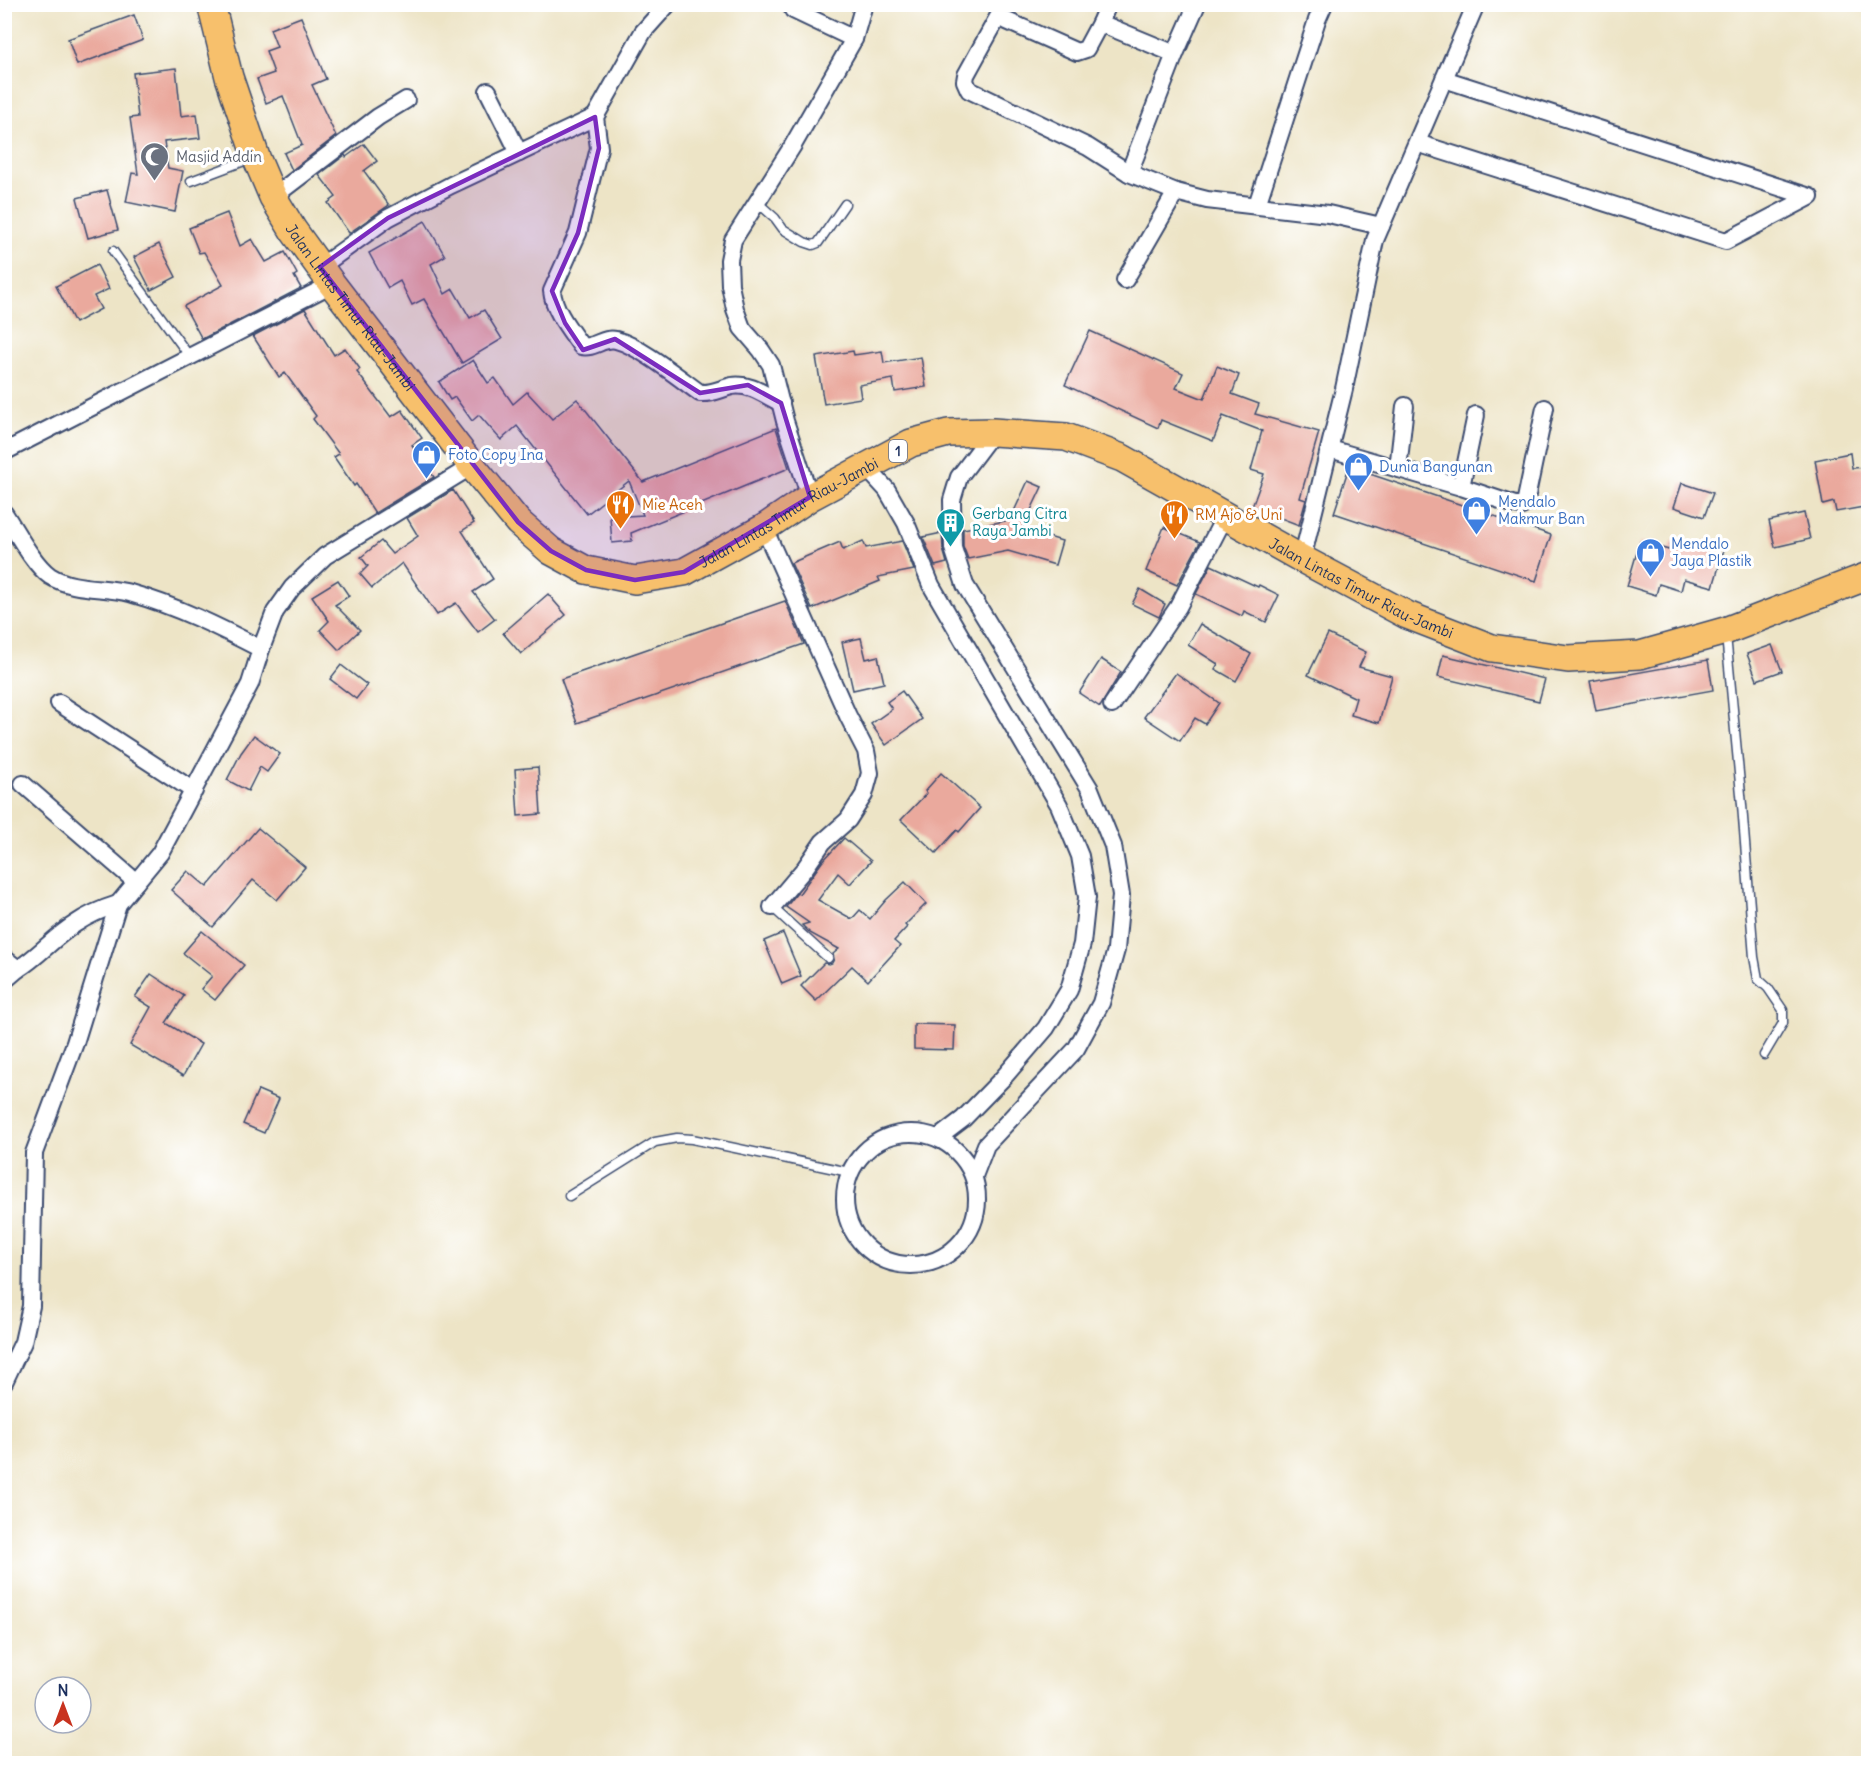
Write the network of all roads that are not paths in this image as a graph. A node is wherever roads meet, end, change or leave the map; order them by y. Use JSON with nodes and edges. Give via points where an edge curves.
{"nodes":[{"id":1,"x":211,"y":4,"type":"edge"},
{"id":2,"x":668,"y":4,"type":"edge"},
{"id":3,"x":864,"y":4,"type":"edge"},
{"id":4,"x":1108,"y":4,"type":"edge"},
{"id":5,"x":1197,"y":4,"type":"edge"},
{"id":6,"x":1324,"y":4,"type":"edge"},
{"id":7,"x":1476,"y":4,"type":"edge"},
{"id":8,"x":793,"y":10,"type":"dead end"},
{"id":9,"x":1001,"y":11,"type":"edge"},
{"id":10,"x":1100,"y":23,"type":"junction"},
{"id":11,"x":854,"y":39,"type":"junction"},
{"id":12,"x":1175,"y":54,"type":"junction"},
{"id":13,"x":1444,"y":78,"type":"junction"},
{"id":14,"x":488,"y":91,"type":"dead end"},
{"id":15,"x":406,"y":100,"type":"dead end"},
{"id":16,"x":595,"y":117,"type":"junction"},
{"id":17,"x":1417,"y":143,"type":"junction"},
{"id":18,"x":519,"y":153,"type":"junction"},
{"id":19,"x":256,"y":157,"type":"junction"},
{"id":20,"x":1129,"y":173,"type":"junction"},
{"id":21,"x":191,"y":181,"type":"dead end"},
{"id":22,"x":1176,"y":192,"type":"junction"},
{"id":23,"x":273,"y":196,"type":"junction"},
{"id":24,"x":757,"y":202,"type":"junction"},
{"id":25,"x":845,"y":204,"type":"dead end"},
{"id":26,"x":1257,"y":205,"type":"junction"},
{"id":27,"x":1381,"y":226,"type":"junction"},
{"id":28,"x":113,"y":250,"type":"dead end"},
{"id":29,"x":326,"y":275,"type":"junction"},
{"id":30,"x":1125,"y":280,"type":"dead end"},
{"id":31,"x":191,"y":357,"type":"junction"},
{"id":32,"x":780,"y":403,"type":"junction"},
{"id":33,"x":1405,"y":406,"type":"dead end"},
{"id":34,"x":1545,"y":408,"type":"dead end"},
{"id":35,"x":1476,"y":415,"type":"dead end"},
{"id":36,"x":993,"y":432,"type":"junction"},
{"id":37,"x":1330,"y":449,"type":"junction"},
{"id":38,"x":4,"y":452,"type":"edge"},
{"id":39,"x":472,"y":466,"type":"junction"},
{"id":40,"x":867,"y":467,"type":"junction"},
{"id":41,"x":1398,"y":469,"type":"junction"},
{"id":42,"x":1461,"y":487,"type":"junction"},
{"id":43,"x":810,"y":497,"type":"junction"},
{"id":44,"x":4,"y":513,"type":"edge"},
{"id":45,"x":1225,"y":516,"type":"junction"},
{"id":46,"x":764,"y":528,"type":"junction"},
{"id":47,"x":1302,"y":560,"type":"junction"},
{"id":48,"x":1869,"y":576,"type":"edge"},
{"id":49,"x":1725,"y":631,"type":"junction"},
{"id":50,"x":261,"y":649,"type":"junction"},
{"id":51,"x":59,"y":703,"type":"dead end"},
{"id":52,"x":1112,"y":705,"type":"dead end"},
{"id":53,"x":23,"y":784,"type":"dead end"},
{"id":54,"x":194,"y":791,"type":"junction"},
{"id":55,"x":136,"y":882,"type":"junction"},
{"id":56,"x":118,"y":904,"type":"junction"},
{"id":57,"x":772,"y":907,"type":"joint"},
{"id":58,"x":4,"y":958,"type":"edge"},
{"id":59,"x":828,"y":958,"type":"dead end"},
{"id":60,"x":18,"y":969,"type":"junction"},
{"id":61,"x":4,"y":981,"type":"edge"},
{"id":62,"x":1764,"y":1055,"type":"dead end"},
{"id":63,"x":938,"y":1138,"type":"junction"},
{"id":64,"x":849,"y":1172,"type":"junction"},
{"id":65,"x":974,"y":1176,"type":"junction"},
{"id":66,"x":569,"y":1196,"type":"dead end"},
{"id":67,"x":4,"y":1382,"type":"edge"}],
"edges":[{"from":1,"to":19,"type":"highway","name":"Jalan Lintas Timur Riau-Jambi","number":"1","via":[[229,77]]},
{"from":2,"to":16,"type":"street","via":[[643,32]]},
{"from":3,"to":11,"type":"street"},
{"from":4,"to":10,"type":"street"},
{"from":5,"to":12,"type":"street"},
{"from":6,"to":26,"type":"street"},
{"from":7,"to":13,"type":"street"},
{"from":8,"to":11,"type":"street"},
{"from":9,"to":10,"type":"street","via":[[1077,52],[1086,50]]},
{"from":9,"to":20,"type":"street","via":[[966,75],[969,90],[1088,147]]},
{"from":10,"to":12,"type":"street"},
{"from":11,"to":24,"type":"street"},
{"from":12,"to":20,"type":"street"},
{"from":13,"to":17,"type":"street"},
{"from":13,"to":17,"type":"street","via":[[1810,197],[1726,241]]},
{"from":14,"to":18,"type":"street"},
{"from":15,"to":23,"type":"street"},
{"from":16,"to":18,"type":"street"},
{"from":16,"to":32,"type":"street","via":[[599,148],[578,233],[552,291],[565,323],[581,346],[588,348],[615,339],[637,349],[700,393],[748,385]]},
{"from":17,"to":27,"type":"street"},
{"from":18,"to":29,"type":"street","via":[[388,218]]},
{"from":19,"to":21,"type":"lane"},
{"from":19,"to":23,"type":"highway","name":"Jalan Lintas Timur Riau-Jambi","number":"1"},
{"from":20,"to":22,"type":"street"},
{"from":22,"to":26,"type":"street"},
{"from":22,"to":30,"type":"street"},
{"from":23,"to":29,"type":"highway","name":"Jalan Lintas Timur Riau-Jambi","number":"1"},
{"from":24,"to":25,"type":"lane","via":[[783,229],[813,245]]},
{"from":24,"to":32,"type":"street","via":[[733,240],[730,285],[742,328],[771,365]]},
{"from":26,"to":27,"type":"street"},
{"from":27,"to":37,"type":"street"},
{"from":28,"to":31,"type":"lane"},
{"from":29,"to":31,"type":"street"},
{"from":29,"to":39,"type":"highway","name":"Jalan Lintas Timur Riau-Jambi","number":"1"},
{"from":31,"to":38,"type":"street"},
{"from":32,"to":43,"type":"street"},
{"from":33,"to":41,"type":"street"},
{"from":34,"to":42,"type":"street","via":[[1522,506]]},
{"from":35,"to":42,"type":"street"},
{"from":36,"to":40,"type":"highway","name":"Jalan Lintas Timur Riau-Jambi","number":"1","via":[[948,433],[911,443]]},
{"from":36,"to":45,"type":"highway","name":"Jalan Lintas Timur Riau-Jambi","number":"1","via":[[1066,436],[1122,458]]},
{"from":36,"to":65,"type":"street","via":[[959,477],[952,500],[953,548],[965,585],[1090,789],[1113,846],[1121,896],[1116,950],[1101,1003],[1076,1049],[986,1145]]},
{"from":37,"to":41,"type":"street"},
{"from":37,"to":47,"type":"street"},
{"from":39,"to":46,"type":"highway","name":"Jalan Lintas Timur Riau-Jambi","number":"1","via":[[518,522],[551,551],[586,570],[634,580],[684,572]]},
{"from":39,"to":50,"type":"street","via":[[325,556],[286,596],[275,612]]},
{"from":40,"to":43,"type":"highway","name":"Jalan Lintas Timur Riau-Jambi","number":"1"},
{"from":40,"to":63,"type":"street","via":[[887,490],[906,523],[931,585],[1059,805],[1080,856],[1087,897],[1082,944],[1069,990],[1046,1028],[971,1111]]},
{"from":41,"to":42,"type":"street"},
{"from":43,"to":46,"type":"highway","name":"Jalan Lintas Timur Riau-Jambi","number":"1"},
{"from":44,"to":50,"type":"street","via":[[48,575],[64,583],[127,592],[168,605]]},
{"from":45,"to":47,"type":"highway","name":"Jalan Lintas Timur Riau-Jambi","number":"1"},
{"from":45,"to":52,"type":"street","via":[[1178,608]]},
{"from":46,"to":57,"type":"street","via":[[866,751],[870,773],[864,795],[848,820],[823,842]]},
{"from":47,"to":49,"type":"highway","name":"Jalan Lintas Timur Riau-Jambi","number":"1","via":[[1407,615],[1492,648],[1568,659],[1640,654]]},
{"from":48,"to":49,"type":"highway","name":"Jalan Lintas Timur Riau-Jambi","number":"1"},
{"from":49,"to":62,"type":"lane","via":[[1754,957],[1758,979],[1783,1010],[1783,1023]]},
{"from":50,"to":54,"type":"street","via":[[250,684]]},
{"from":51,"to":54,"type":"street"},
{"from":53,"to":55,"type":"street"},
{"from":54,"to":55,"type":"street","via":[[160,853]]},
{"from":55,"to":56,"type":"street"},
{"from":56,"to":60,"type":"street","via":[[73,925]]},
{"from":56,"to":67,"type":"street","via":[[75,1043],[34,1153],[31,1306],[23,1341]]},
{"from":57,"to":59,"type":"lane"},
{"from":58,"to":60,"type":"street"},
{"from":60,"to":61,"type":"street"},
{"from":63,"to":64,"type":"street","via":[[913,1132],[887,1137],[864,1151]]},
{"from":63,"to":65,"type":"street","via":[[960,1153]]},
{"from":64,"to":65,"type":"street","via":[[843,1197],[848,1223],[861,1245],[883,1260],[909,1267],[935,1262],[957,1248],[972,1227],[978,1202]]},
{"from":64,"to":66,"type":"lane","via":[[677,1138],[655,1142]]}]}
